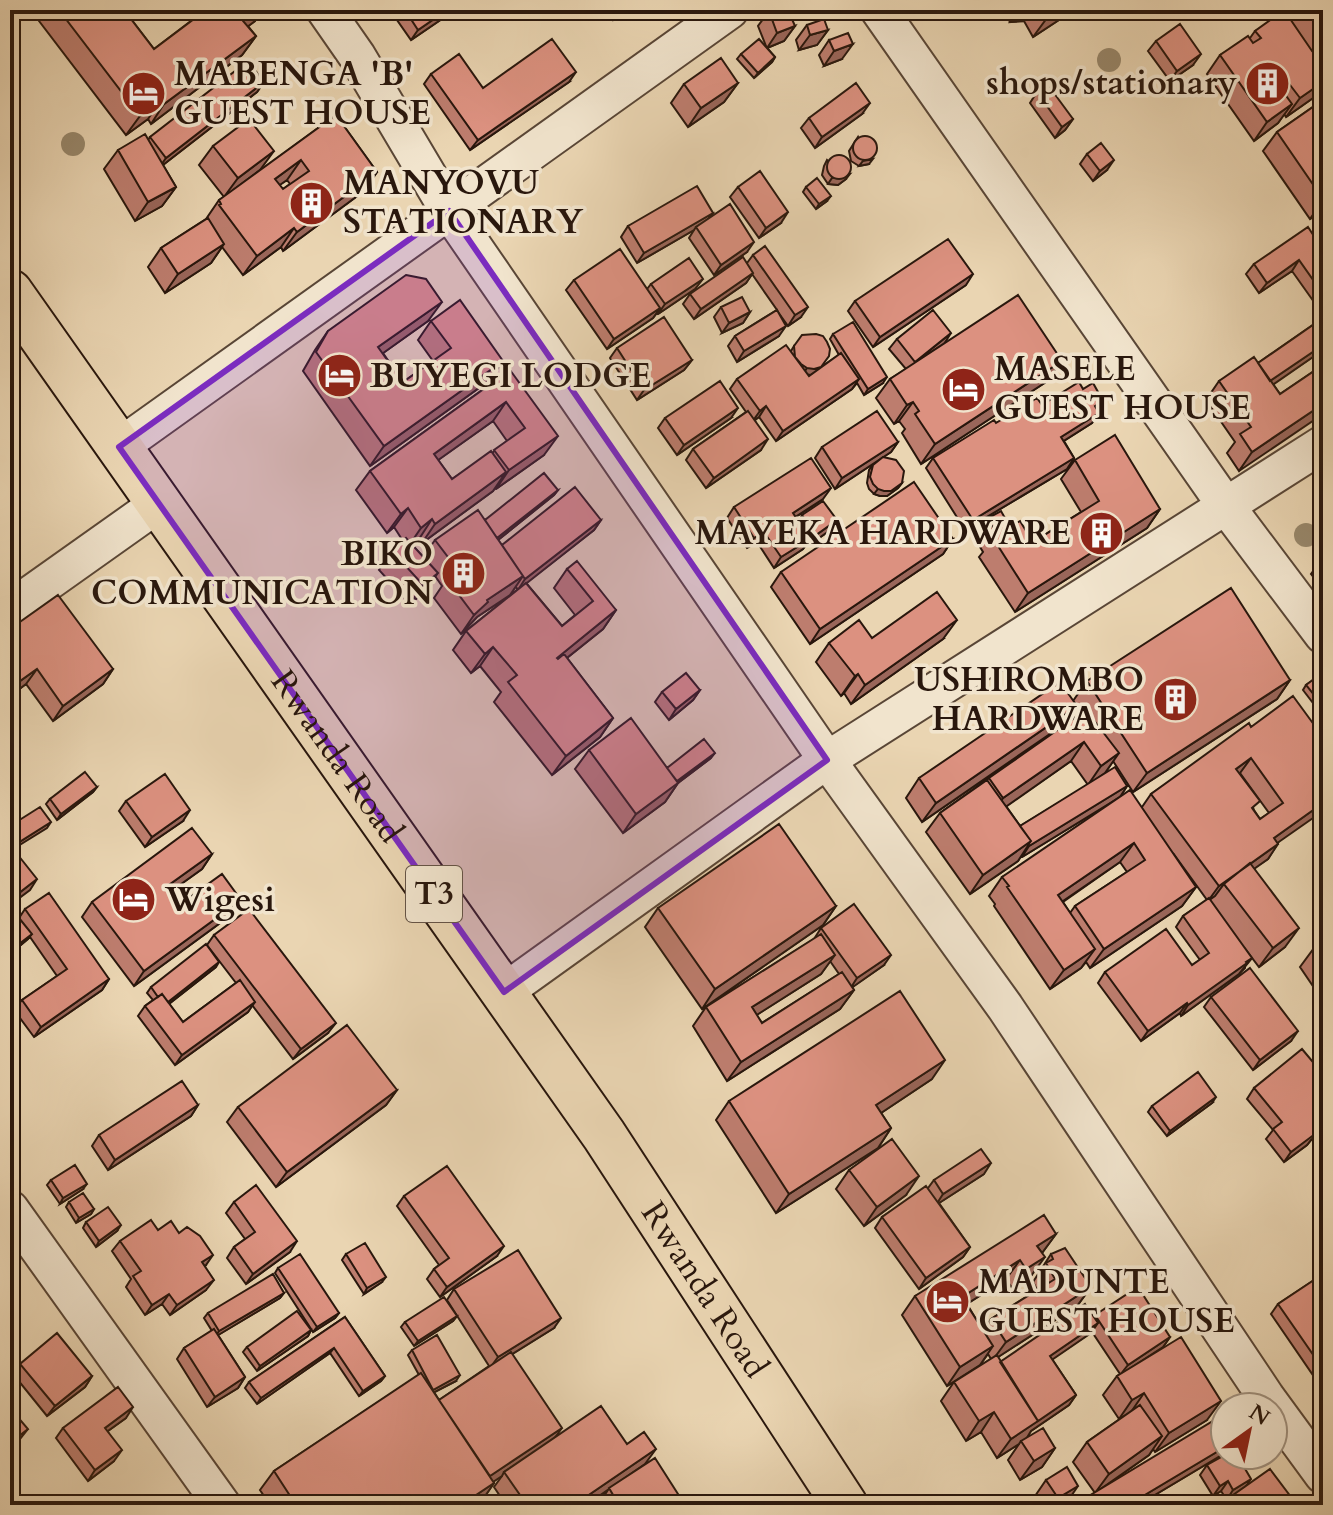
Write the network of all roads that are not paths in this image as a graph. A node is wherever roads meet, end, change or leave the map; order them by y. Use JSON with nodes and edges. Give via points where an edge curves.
{"nodes":[{"id":1,"x":325,"y":10,"type":"edge"},
{"id":2,"x":730,"y":10,"type":"edge"},
{"id":3,"x":879,"y":10,"type":"edge"},
{"id":4,"x":449,"y":211,"type":"junction"},
{"id":5,"x":10,"y":292,"type":"edge"},
{"id":6,"x":1323,"y":444,"type":"edge"},
{"id":7,"x":119,"y":447,"type":"junction"},
{"id":8,"x":158,"y":504,"type":"junction"},
{"id":9,"x":1226,"y":506,"type":"junction"},
{"id":10,"x":10,"y":609,"type":"edge"},
{"id":11,"x":1323,"y":635,"type":"edge"},
{"id":12,"x":827,"y":760,"type":"junction"},
{"id":13,"x":504,"y":992,"type":"junction"},
{"id":14,"x":10,"y":1209,"type":"edge"},
{"id":15,"x":1323,"y":1475,"type":"edge"},
{"id":16,"x":222,"y":1505,"type":"edge"},
{"id":17,"x":845,"y":1505,"type":"edge"}],
"edges":[{"from":1,"to":4,"type":"street"},
{"from":2,"to":4,"type":"street"},
{"from":3,"to":9,"type":"street"},
{"from":4,"to":7,"type":"street"},
{"from":4,"to":12,"type":"street"},
{"from":5,"to":7,"type":"highway","name":"Rwanda Road","number":"T3"},
{"from":6,"to":9,"type":"street"},
{"from":7,"to":8,"type":"highway","name":"Rwanda Road","number":"T3"},
{"from":8,"to":10,"type":"street"},
{"from":8,"to":13,"type":"highway","name":"Rwanda Road","number":"T3"},
{"from":9,"to":11,"type":"street"},
{"from":9,"to":12,"type":"street"},
{"from":12,"to":13,"type":"street"},
{"from":12,"to":15,"type":"street","via":[[1005,1007]]},
{"from":13,"to":17,"type":"highway","name":"Rwanda Road","number":"T3","via":[[604,1135]]},
{"from":14,"to":16,"type":"street"}]}
